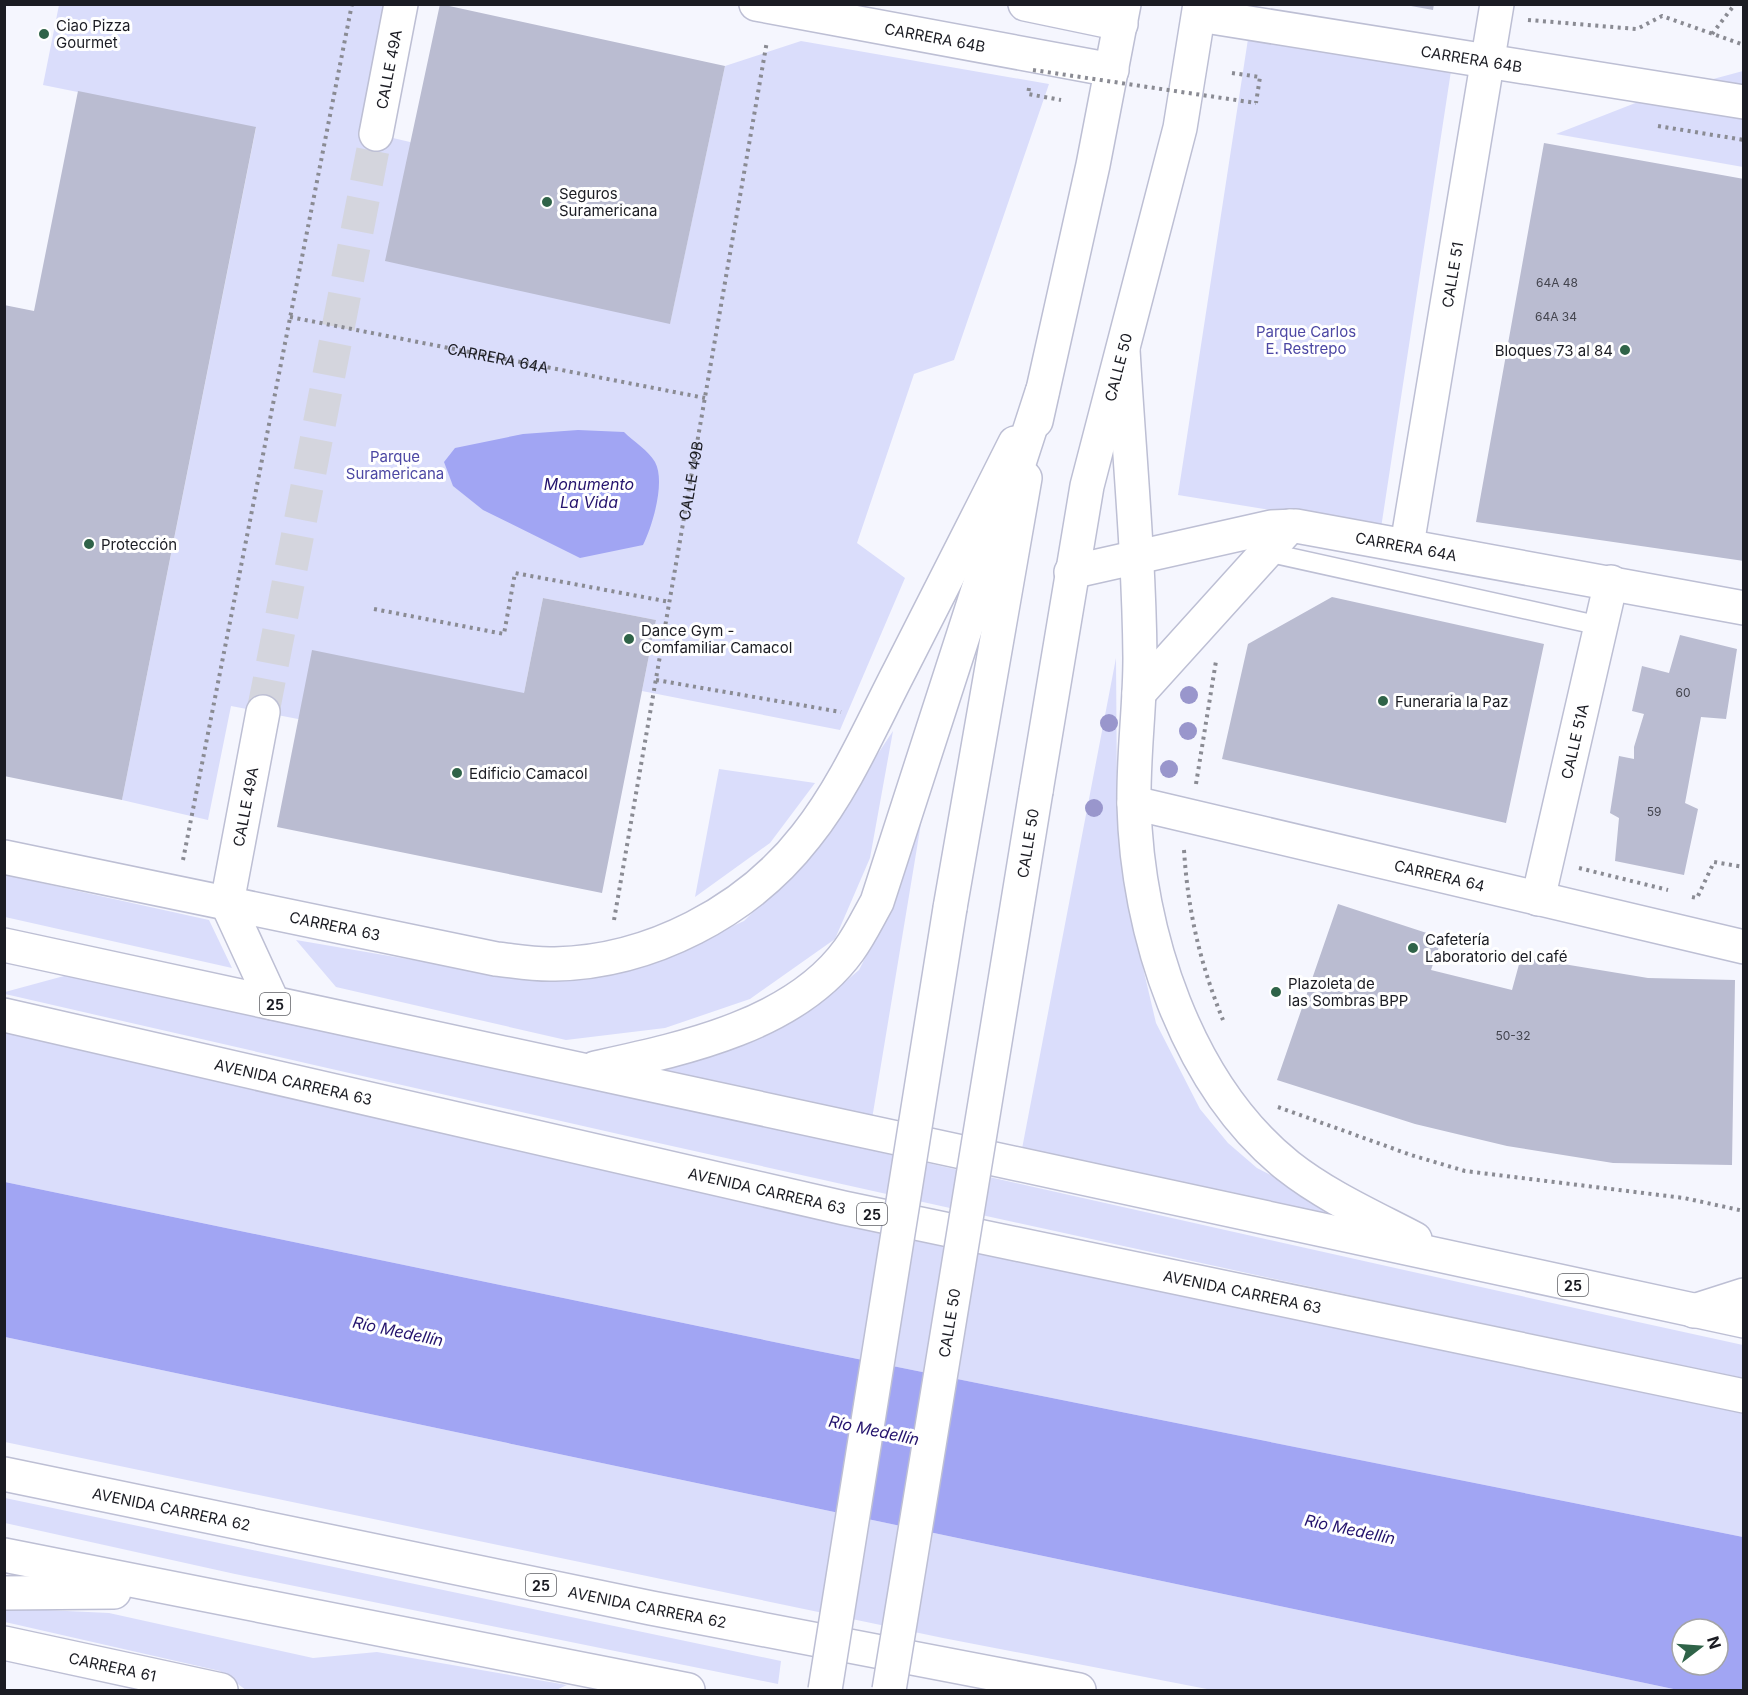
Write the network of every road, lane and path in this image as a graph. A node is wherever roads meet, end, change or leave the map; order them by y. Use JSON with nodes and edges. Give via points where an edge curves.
{"nodes":[{"id":1,"x":352,"y":4,"type":"edge"},
{"id":2,"x":400,"y":4,"type":"edge"},
{"id":3,"x":1025,"y":4,"type":"edge"},
{"id":4,"x":1735,"y":4,"type":"edge"},
{"id":5,"x":764,"y":6,"type":"edge"},
{"id":6,"x":807,"y":9,"type":"edge"},
{"id":7,"x":1200,"y":10,"type":"edge"},
{"id":8,"x":1508,"y":12,"type":"edge"},
{"id":9,"x":1123,"y":14,"type":"edge"},
{"id":10,"x":1712,"y":34,"type":"junction"},
{"id":11,"x":1743,"y":45,"type":"edge"},
{"id":12,"x":1488,"y":61,"type":"junction"},
{"id":13,"x":1033,"y":70,"type":"dead end"},
{"id":14,"x":1112,"y":70,"type":"junction"},
{"id":15,"x":1232,"y":73,"type":"dead end"},
{"id":16,"x":1743,"y":102,"type":"edge"},
{"id":17,"x":376,"y":134,"type":"tunnel mouth"},
{"id":18,"x":290,"y":317,"type":"junction"},
{"id":19,"x":1123,"y":350,"type":"junction"},
{"id":20,"x":1042,"y":392,"type":"junction"},
{"id":21,"x":705,"y":398,"type":"junction"},
{"id":22,"x":1290,"y":526,"type":"junction"},
{"id":23,"x":1407,"y":545,"type":"junction"},
{"id":24,"x":1266,"y":552,"type":"junction"},
{"id":25,"x":1136,"y":558,"type":"junction"},
{"id":26,"x":1071,"y":572,"type":"junction"},
{"id":27,"x":1611,"y":582,"type":"junction"},
{"id":28,"x":670,"y":602,"type":"junction"},
{"id":29,"x":1743,"y":608,"type":"edge"},
{"id":30,"x":374,"y":609,"type":"dead end"},
{"id":31,"x":1601,"y":626,"type":"junction"},
{"id":32,"x":1217,"y":659,"type":"dead end"},
{"id":33,"x":656,"y":680,"type":"junction"},
{"id":34,"x":1138,"y":693,"type":"junction"},
{"id":35,"x":263,"y":712,"type":"tunnel mouth"},
{"id":36,"x":853,"y":714,"type":"dead end"},
{"id":37,"x":1134,"y":803,"type":"junction"},
{"id":38,"x":1190,"y":817,"type":"junction"},
{"id":39,"x":4,"y":857,"type":"edge"},
{"id":40,"x":1572,"y":867,"type":"dead end"},
{"id":41,"x":1743,"y":867,"type":"edge"},
{"id":42,"x":1674,"y":892,"type":"dead end"},
{"id":43,"x":176,"y":893,"type":"junction"},
{"id":44,"x":1685,"y":895,"type":"dead end"},
{"id":45,"x":1538,"y":898,"type":"junction"},
{"id":46,"x":226,"y":903,"type":"junction"},
{"id":47,"x":4,"y":945,"type":"edge"},
{"id":48,"x":1743,"y":947,"type":"edge"},
{"id":49,"x":46,"y":954,"type":"junction"},
{"id":50,"x":4,"y":955,"type":"edge"},
{"id":51,"x":607,"y":959,"type":"junction"},
{"id":52,"x":273,"y":1003,"type":"junction"},
{"id":53,"x":4,"y":1016,"type":"edge"},
{"id":54,"x":1227,"y":1029,"type":"dead end"},
{"id":55,"x":585,"y":1071,"type":"junction"},
{"id":56,"x":1272,"y":1101,"type":"dead end"},
{"id":57,"x":1743,"y":1211,"type":"edge"},
{"id":58,"x":1451,"y":1258,"type":"junction"},
{"id":59,"x":1743,"y":1295,"type":"edge"},
{"id":60,"x":1694,"y":1311,"type":"junction"},
{"id":61,"x":1743,"y":1322,"type":"edge"},
{"id":62,"x":1743,"y":1396,"type":"edge"},
{"id":63,"x":4,"y":1474,"type":"edge"},
{"id":64,"x":4,"y":1555,"type":"edge"},
{"id":65,"x":177,"y":1590,"type":"junction"},
{"id":66,"x":4,"y":1593,"type":"edge"},
{"id":67,"x":4,"y":1643,"type":"edge"},
{"id":68,"x":632,"y":1680,"type":"junction"},
{"id":69,"x":221,"y":1690,"type":"edge"},
{"id":70,"x":593,"y":1690,"type":"edge"},
{"id":71,"x":688,"y":1690,"type":"edge"},
{"id":72,"x":825,"y":1690,"type":"edge"},
{"id":73,"x":889,"y":1690,"type":"edge"},
{"id":74,"x":1079,"y":1690,"type":"edge"}],
"edges":[{"from":1,"to":18,"type":"path"},
{"from":2,"to":17,"type":"main road","name":"CALLE 49A"},
{"from":3,"to":9,"type":"main road"},
{"from":4,"to":10,"type":"path"},
{"from":5,"to":6,"type":"main road","name":"CARRERA 64B"},
{"from":5,"to":21,"type":"path","name":"CALLE 49B"},
{"from":6,"to":14,"type":"main road","name":"CARRERA 64B"},
{"from":7,"to":12,"type":"main road","name":"CARRERA 64B"},
{"from":7,"to":19,"type":"main road","name":"CALLE 50","via":[[1180,128]]},
{"from":8,"to":10,"type":"path","via":[[1637,29],[1662,16]]},
{"from":8,"to":12,"type":"main road","name":"CALLE 51"},
{"from":9,"to":14,"type":"main road"},
{"from":10,"to":11,"type":"path"},
{"from":12,"to":16,"type":"main road","name":"CARRERA 64B"},
{"from":12,"to":23,"type":"main road","name":"CALLE 51"},
{"from":13,"to":15,"type":"path","bridge":true,"via":[[1256,103],[1260,77]]},
{"from":14,"to":20,"type":"main road"},
{"from":18,"to":21,"type":"path","name":"CARRERA 64A"},
{"from":18,"to":43,"type":"path"},
{"from":19,"to":25,"type":"main road"},
{"from":19,"to":26,"type":"main road","name":"CALLE 50","via":[[1087,486]]},
{"from":20,"to":51,"type":"main road","name":"CARRERA 63","via":[[845,775],[807,836],[781,864],[704,923],[665,941]]},
{"from":20,"to":55,"type":"main road","via":[[877,902],[849,950],[818,983],[731,1032]]},
{"from":20,"to":72,"type":"main road","bridge":true,"via":[[950,908]]},
{"from":21,"to":28,"type":"path","name":"CALLE 49B"},
{"from":22,"to":23,"type":"main road","name":"CARRERA 64A"},
{"from":22,"to":24,"type":"main road"},
{"from":22,"to":25,"type":"main road","name":"CARRERA 64A"},
{"from":23,"to":27,"type":"main road","name":"CARRERA 64A"},
{"from":24,"to":31,"type":"lane"},
{"from":24,"to":34,"type":"main road"},
{"from":25,"to":26,"type":"main road","name":"CARRERA 64A"},
{"from":25,"to":34,"type":"main road"},
{"from":26,"to":73,"type":"main road","name":"CALLE 50","bridge":true},
{"from":27,"to":29,"type":"main road","name":"CARRERA 64A"},
{"from":27,"to":31,"type":"main road","name":"CALLE 51A"},
{"from":28,"to":30,"type":"path","via":[[515,573],[504,634]]},
{"from":28,"to":33,"type":"path","name":"CALLE 49B"},
{"from":31,"to":45,"type":"main road","name":"CALLE 51A"},
{"from":32,"to":38,"type":"path"},
{"from":33,"to":36,"type":"path"},
{"from":33,"to":51,"type":"path","name":"CALLE 49B"},
{"from":34,"to":37,"type":"main road"},
{"from":35,"to":46,"type":"main road","name":"CALLE 49A"},
{"from":37,"to":38,"type":"main road","name":"CARRERA 64"},
{"from":37,"to":58,"type":"main road","via":[[1142,884],[1159,961],[1177,1010],[1209,1072],[1246,1125],[1288,1166],[1342,1200]]},
{"from":38,"to":45,"type":"main road","name":"CARRERA 64"},
{"from":38,"to":54,"type":"path","via":[[1184,849],[1190,912],[1204,969]]},
{"from":39,"to":43,"type":"main road","name":"CARRERA 63"},
{"from":40,"to":42,"type":"path"},
{"from":41,"to":44,"type":"path","via":[[1714,862],[1696,898]]},
{"from":43,"to":46,"type":"main road","name":"CARRERA 63"},
{"from":45,"to":48,"type":"main road","name":"CARRERA 64"},
{"from":46,"to":51,"type":"main road","name":"CARRERA 63","via":[[496,959],[554,964]]},
{"from":46,"to":52,"type":"main road"},
{"from":47,"to":49,"type":"main road","number":"25"},
{"from":49,"to":50,"type":"main road"},
{"from":49,"to":52,"type":"main road","number":"25"},
{"from":52,"to":55,"type":"main road","number":"25"},
{"from":53,"to":62,"type":"main road","name":"AVENIDA CARRERA 63","number":"25","via":[[844,1208]]},
{"from":55,"to":58,"type":"main road","number":"25"},
{"from":56,"to":57,"type":"path","via":[[1322,1124],[1465,1171],[1684,1198]]},
{"from":58,"to":60,"type":"main road","number":"25"},
{"from":59,"to":60,"type":"main road"},
{"from":60,"to":61,"type":"main road","number":"25"},
{"from":63,"to":74,"type":"main road","name":"AVENIDA CARRERA 62","number":"25","via":[[651,1608]]},
{"from":64,"to":65,"type":"main road"},
{"from":65,"to":66,"type":"main road"},
{"from":65,"to":68,"type":"main road"},
{"from":67,"to":69,"type":"main road","name":"CARRERA 61"},
{"from":68,"to":70,"type":"main road"},
{"from":68,"to":71,"type":"main road"}]}
